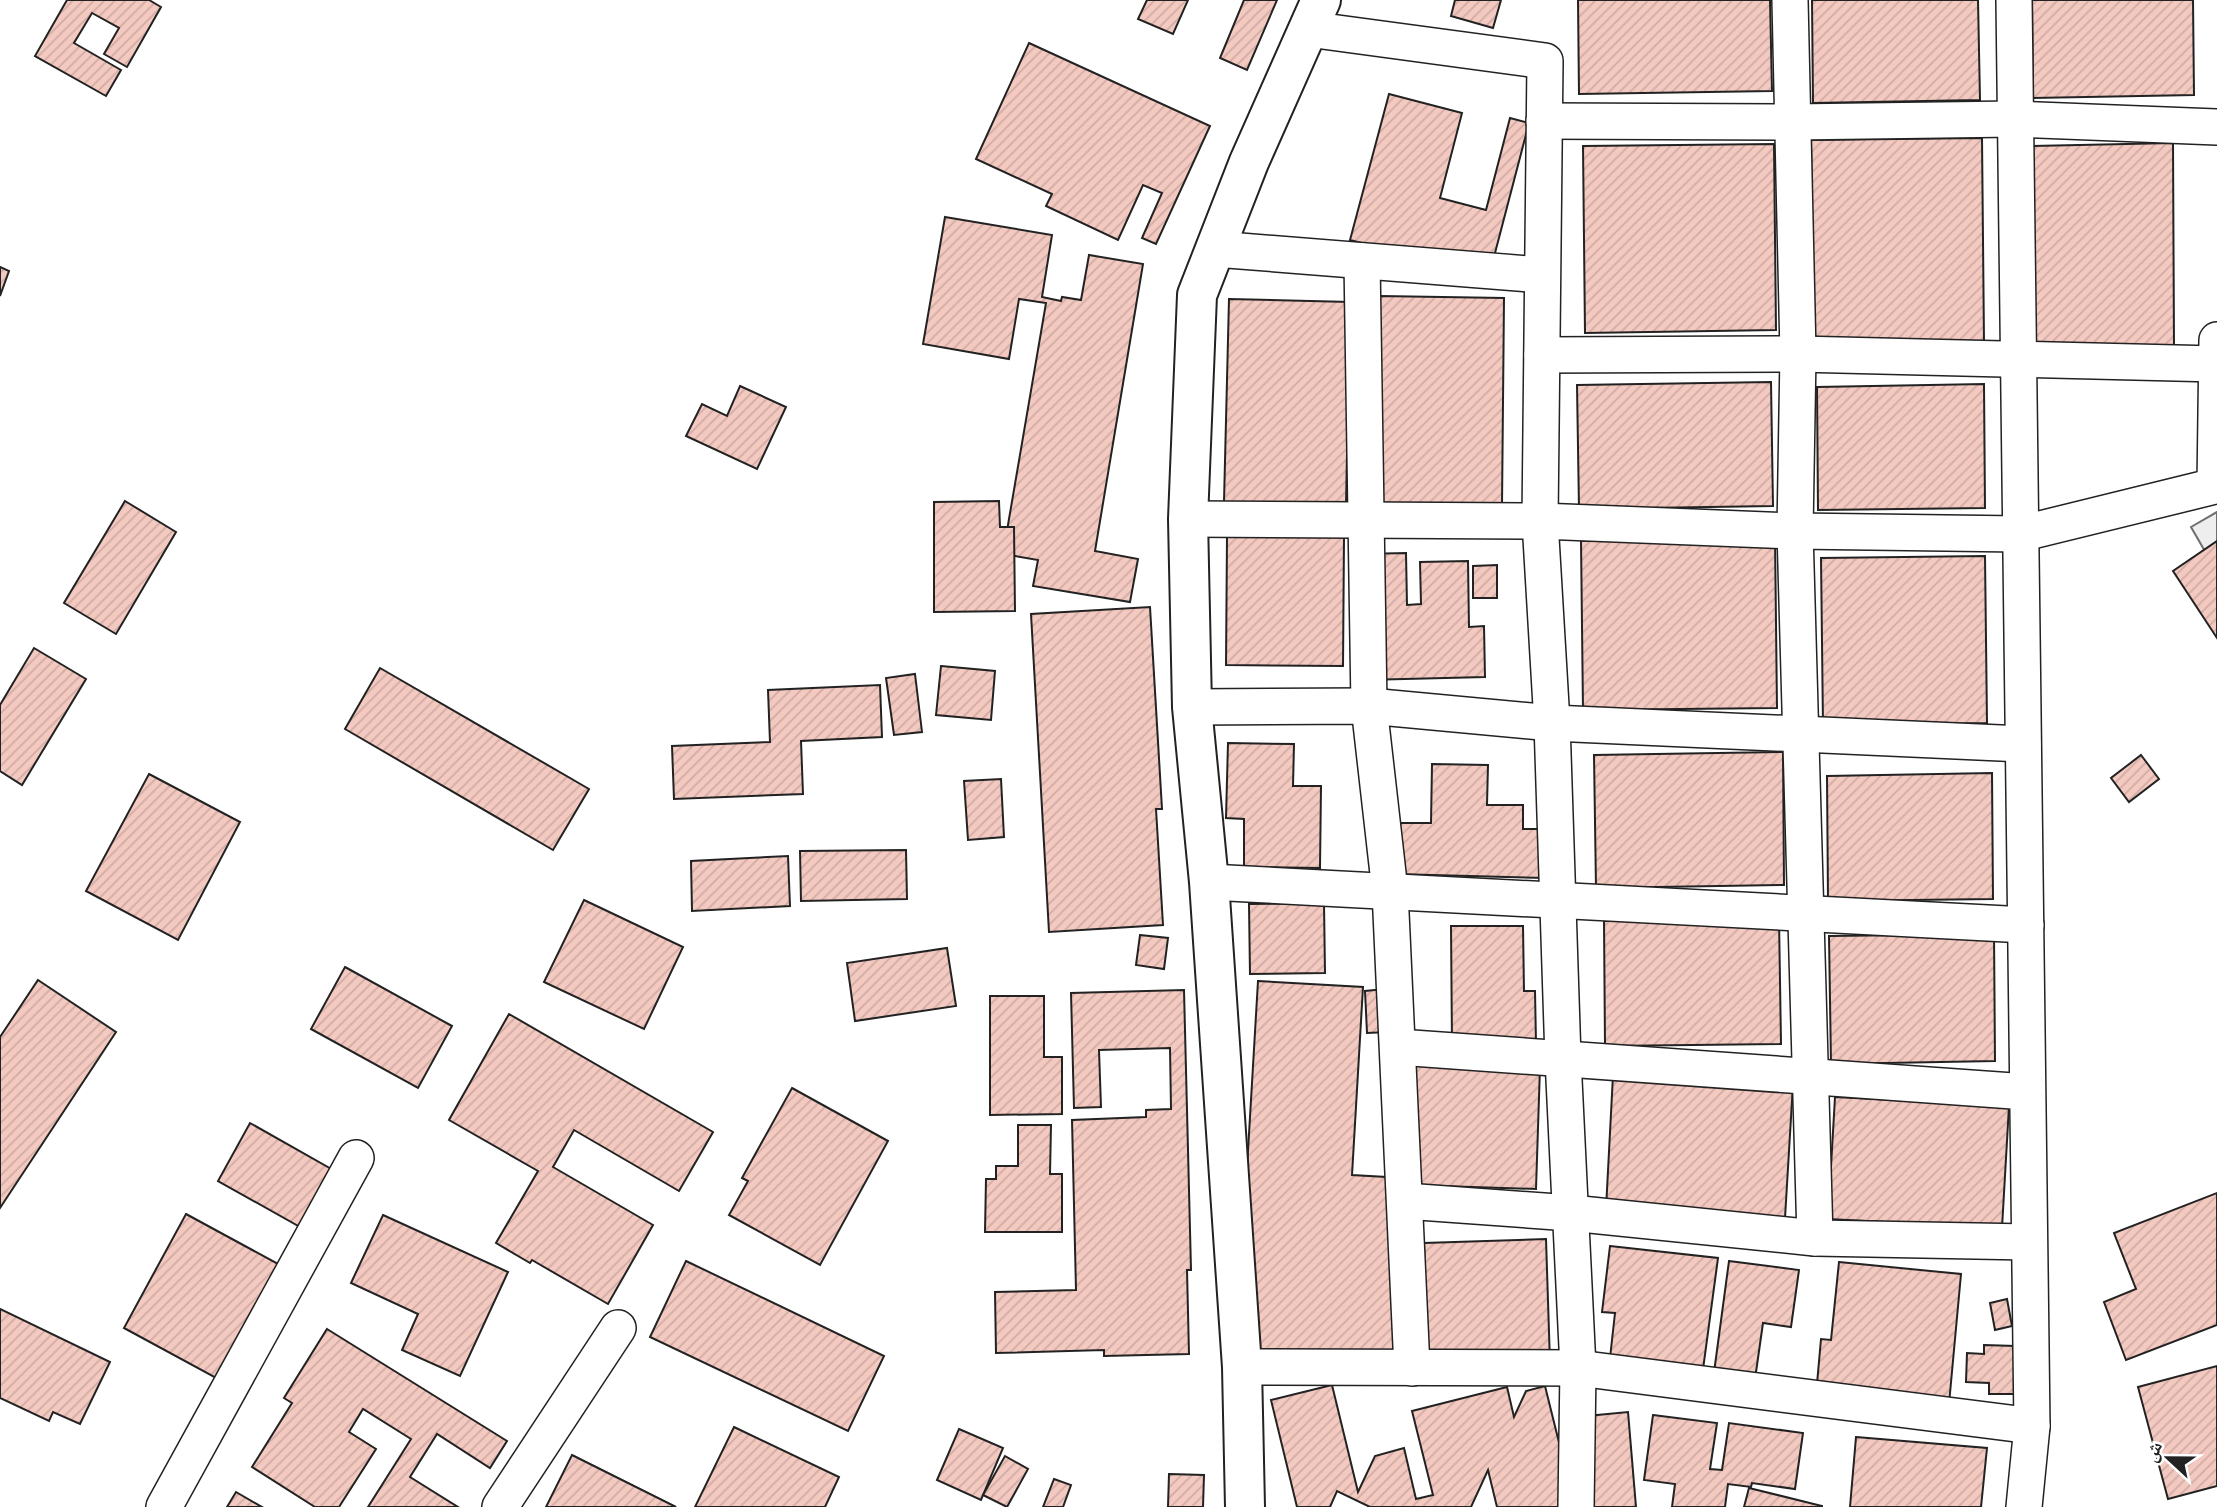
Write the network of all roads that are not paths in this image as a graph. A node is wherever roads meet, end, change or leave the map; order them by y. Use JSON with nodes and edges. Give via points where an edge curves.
{"nodes":[{"id":1,"x":1790,"y":0,"type":"edge"},
{"id":2,"x":2014,"y":0,"type":"edge"},
{"id":3,"x":1314,"y":15,"type":"edge"},
{"id":4,"x":2015,"y":119,"type":"junction"},
{"id":5,"x":1544,"y":121,"type":"junction"},
{"id":6,"x":1793,"y":122,"type":"junction"},
{"id":7,"x":2217,"y":127,"type":"edge"},
{"id":8,"x":1215,"y":249,"type":"junction"},
{"id":9,"x":1362,"y":261,"type":"junction"},
{"id":10,"x":1542,"y":275,"type":"junction"},
{"id":11,"x":2217,"y":340,"type":"edge"},
{"id":12,"x":1798,"y":354,"type":"junction"},
{"id":13,"x":1542,"y":355,"type":"junction"},
{"id":14,"x":2018,"y":360,"type":"junction"},
{"id":15,"x":2217,"y":364,"type":"edge"},
{"id":16,"x":1188,"y":519,"type":"junction"},
{"id":17,"x":1367,"y":519,"type":"junction"},
{"id":18,"x":1540,"y":521,"type":"junction"},
{"id":19,"x":1795,"y":531,"type":"junction"},
{"id":20,"x":2020,"y":534,"type":"junction"},
{"id":21,"x":1369,"y":706,"type":"junction"},
{"id":22,"x":1192,"y":707,"type":"junction"},
{"id":23,"x":1552,"y":723,"type":"junction"},
{"id":24,"x":1800,"y":734,"type":"junction"},
{"id":25,"x":2023,"y":744,"type":"junction"},
{"id":26,"x":1209,"y":882,"type":"junction"},
{"id":27,"x":1390,"y":891,"type":"junction"},
{"id":28,"x":1558,"y":901,"type":"junction"},
{"id":29,"x":1805,"y":914,"type":"junction"},
{"id":30,"x":2025,"y":925,"type":"junction"},
{"id":31,"x":1398,"y":1047,"type":"junction"},
{"id":32,"x":1563,"y":1059,"type":"junction"},
{"id":33,"x":1812,"y":1077,"type":"junction"},
{"id":34,"x":2027,"y":1092,"type":"junction"},
{"id":35,"x":356,"y":1158,"type":"dead end"},
{"id":36,"x":1405,"y":1201,"type":"junction"},
{"id":37,"x":1571,"y":1213,"type":"junction"},
{"id":38,"x":1815,"y":1238,"type":"junction"},
{"id":39,"x":2029,"y":1242,"type":"junction"},
{"id":40,"x":618,"y":1328,"type":"dead end"},
{"id":41,"x":1242,"y":1367,"type":"junction"},
{"id":42,"x":1412,"y":1368,"type":"junction"},
{"id":43,"x":1578,"y":1368,"type":"junction"},
{"id":44,"x":2032,"y":1426,"type":"junction"},
{"id":45,"x":164,"y":1507,"type":"edge"},
{"id":46,"x":500,"y":1507,"type":"edge"},
{"id":47,"x":1245,"y":1507,"type":"edge"},
{"id":48,"x":1576,"y":1507,"type":"edge"},
{"id":49,"x":2024,"y":1507,"type":"edge"}],
"edges":[{"from":1,"to":6,"type":"street"},
{"from":2,"to":4,"type":"street"},
{"from":3,"to":5,"type":"street","via":[[1545,61]]},
{"from":3,"to":8,"type":"street"},
{"from":4,"to":6,"type":"street"},
{"from":4,"to":7,"type":"street"},
{"from":4,"to":14,"type":"street"},
{"from":5,"to":6,"type":"street"},
{"from":5,"to":10,"type":"street"},
{"from":6,"to":12,"type":"street"},
{"from":8,"to":9,"type":"street"},
{"from":8,"to":16,"type":"street","via":[[1197,295]]},
{"from":9,"to":10,"type":"street"},
{"from":9,"to":17,"type":"street"},
{"from":10,"to":13,"type":"street"},
{"from":11,"to":15,"type":"street"},
{"from":12,"to":13,"type":"street"},
{"from":12,"to":14,"type":"street"},
{"from":12,"to":19,"type":"street"},
{"from":13,"to":18,"type":"street"},
{"from":14,"to":15,"type":"street"},
{"from":14,"to":20,"type":"street"},
{"from":15,"to":20,"type":"street","via":[[2215,486]]},
{"from":16,"to":17,"type":"street"},
{"from":16,"to":22,"type":"street"},
{"from":17,"to":18,"type":"street"},
{"from":17,"to":21,"type":"street"},
{"from":18,"to":19,"type":"street"},
{"from":18,"to":23,"type":"street"},
{"from":19,"to":20,"type":"street"},
{"from":19,"to":24,"type":"street"},
{"from":20,"to":25,"type":"street"},
{"from":21,"to":22,"type":"street"},
{"from":21,"to":23,"type":"street"},
{"from":21,"to":27,"type":"street"},
{"from":22,"to":26,"type":"street"},
{"from":23,"to":24,"type":"street"},
{"from":23,"to":28,"type":"street"},
{"from":24,"to":25,"type":"street"},
{"from":24,"to":29,"type":"street"},
{"from":25,"to":30,"type":"street"},
{"from":26,"to":27,"type":"street"},
{"from":26,"to":41,"type":"street"},
{"from":27,"to":28,"type":"street"},
{"from":27,"to":31,"type":"street"},
{"from":28,"to":29,"type":"street"},
{"from":28,"to":32,"type":"street"},
{"from":29,"to":30,"type":"street"},
{"from":29,"to":33,"type":"street"},
{"from":30,"to":34,"type":"street"},
{"from":31,"to":32,"type":"street"},
{"from":31,"to":36,"type":"street"},
{"from":32,"to":33,"type":"street"},
{"from":32,"to":37,"type":"street"},
{"from":33,"to":34,"type":"street"},
{"from":33,"to":38,"type":"street"},
{"from":34,"to":39,"type":"street"},
{"from":35,"to":45,"type":"street"},
{"from":36,"to":37,"type":"street"},
{"from":36,"to":42,"type":"street"},
{"from":37,"to":38,"type":"street"},
{"from":37,"to":43,"type":"street"},
{"from":38,"to":39,"type":"street"},
{"from":39,"to":44,"type":"street"},
{"from":40,"to":46,"type":"street"},
{"from":41,"to":42,"type":"street"},
{"from":41,"to":47,"type":"street"},
{"from":42,"to":43,"type":"street"},
{"from":43,"to":44,"type":"street"},
{"from":43,"to":48,"type":"street"},
{"from":44,"to":49,"type":"street"}]}
